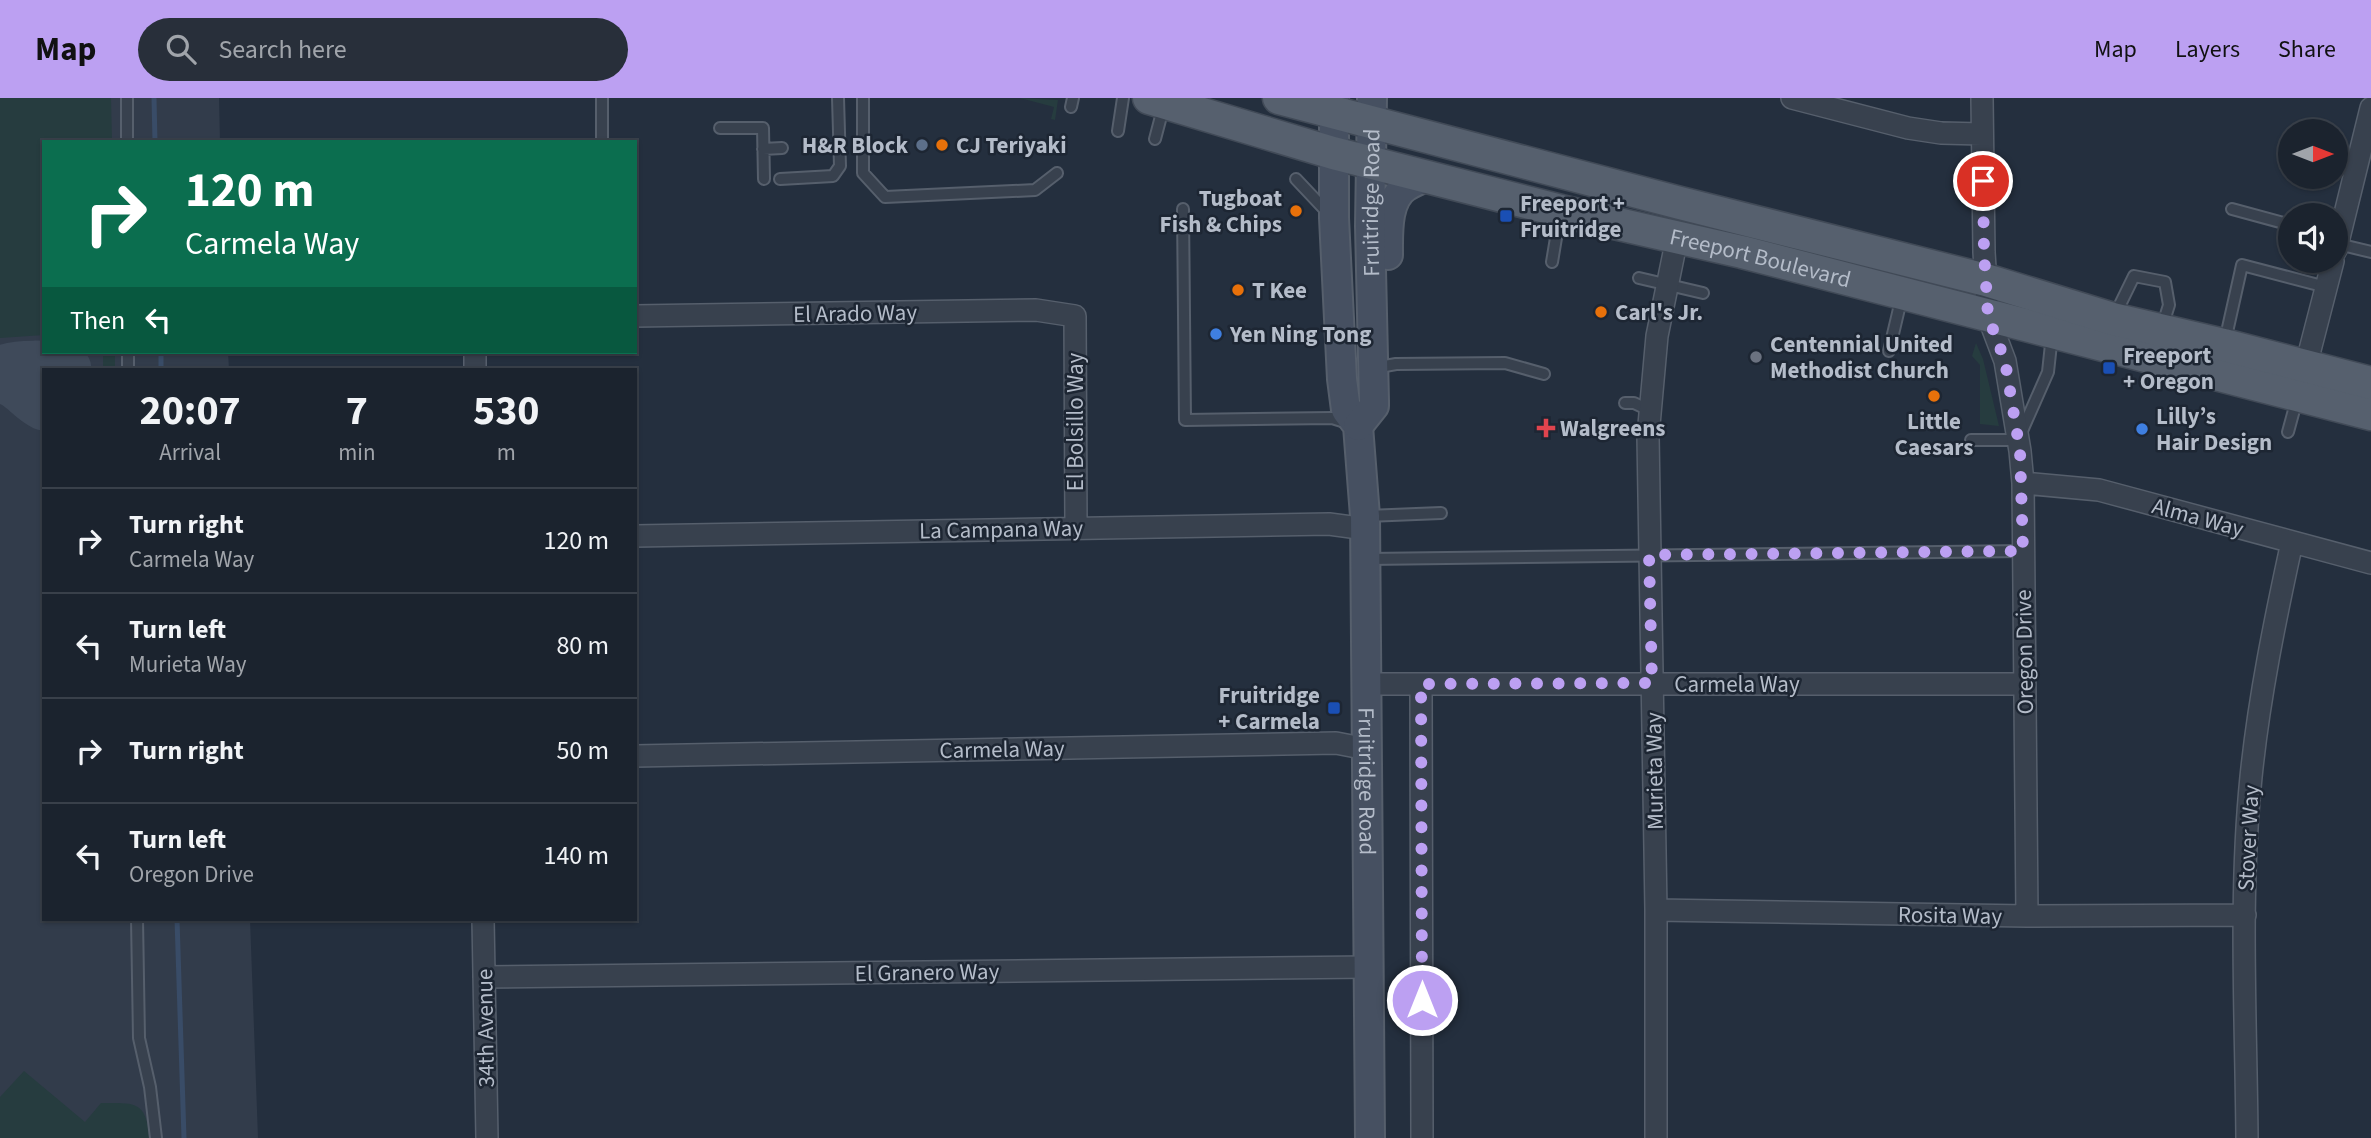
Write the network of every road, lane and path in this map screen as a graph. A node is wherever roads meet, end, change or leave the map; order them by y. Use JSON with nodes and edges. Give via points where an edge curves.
{"nodes":[{"id":1,"x":127,"y":98,"type":"edge"},
{"id":2,"x":602,"y":98,"type":"edge"},
{"id":3,"x":838,"y":98,"type":"edge"},
{"id":4,"x":863,"y":98,"type":"edge"},
{"id":5,"x":1124,"y":98,"type":"edge"},
{"id":6,"x":1279,"y":98,"type":"edge"},
{"id":7,"x":1793,"y":98,"type":"edge"},
{"id":8,"x":1982,"y":98,"type":"edge"},
{"id":9,"x":1157,"y":100,"type":"edge"},
{"id":10,"x":1334,"y":105,"type":"edge"},
{"id":11,"x":2371,"y":108,"type":"edge"},
{"id":12,"x":1372,"y":110,"type":"edge"},
{"id":13,"x":720,"y":128,"type":"dead end"},
{"id":14,"x":1118,"y":131,"type":"dead end"},
{"id":15,"x":1982,"y":134,"type":"junction"},
{"id":16,"x":1155,"y":139,"type":"dead end"},
{"id":17,"x":127,"y":140,"type":"edge"},
{"id":18,"x":602,"y":140,"type":"edge"},
{"id":19,"x":782,"y":148,"type":"dead end"},
{"id":20,"x":763,"y":149,"type":"junction"},
{"id":21,"x":1334,"y":153,"type":"junction"},
{"id":22,"x":1371,"y":162,"type":"junction"},
{"id":23,"x":1057,"y":173,"type":"dead end"},
{"id":24,"x":1428,"y":176,"type":"junction"},
{"id":25,"x":764,"y":179,"type":"dead end"},
{"id":26,"x":780,"y":179,"type":"dead end"},
{"id":27,"x":1296,"y":179,"type":"dead end"},
{"id":28,"x":2348,"y":203,"type":"edge"},
{"id":29,"x":1183,"y":209,"type":"dead end"},
{"id":30,"x":2232,"y":209,"type":"dead end"},
{"id":31,"x":1560,"y":211,"type":"junction"},
{"id":32,"x":1334,"y":218,"type":"junction"},
{"id":33,"x":2278,"y":221,"type":"edge"},
{"id":34,"x":1677,"y":238,"type":"junction"},
{"id":35,"x":2348,"y":248,"type":"edge"},
{"id":36,"x":2371,"y":252,"type":"edge"},
{"id":37,"x":1552,"y":262,"type":"dead end"},
{"id":38,"x":2330,"y":273,"type":"edge"},
{"id":39,"x":1639,"y":278,"type":"dead end"},
{"id":40,"x":1986,"y":280,"type":"junction"},
{"id":41,"x":1668,"y":283,"type":"junction"},
{"id":42,"x":2326,"y":287,"type":"junction"},
{"id":43,"x":1703,"y":293,"type":"dead end"},
{"id":44,"x":1902,"y":293,"type":"junction"},
{"id":45,"x":637,"y":316,"type":"edge"},
{"id":46,"x":1075,"y":316,"type":"joint"},
{"id":47,"x":1988,"y":316,"type":"junction"},
{"id":48,"x":2113,"y":319,"type":"junction"},
{"id":49,"x":2161,"y":331,"type":"junction"},
{"id":50,"x":2053,"y":332,"type":"junction"},
{"id":51,"x":2224,"y":345,"type":"junction"},
{"id":52,"x":1889,"y":351,"type":"dead end"},
{"id":53,"x":1374,"y":368,"type":"junction"},
{"id":54,"x":1544,"y":374,"type":"dead end"},
{"id":55,"x":2302,"y":381,"type":"junction"},
{"id":56,"x":2371,"y":383,"type":"edge"},
{"id":57,"x":1625,"y":403,"type":"dead end"},
{"id":58,"x":1651,"y":411,"type":"junction"},
{"id":59,"x":2371,"y":414,"type":"edge"},
{"id":60,"x":1358,"y":426,"type":"junction"},
{"id":61,"x":2288,"y":432,"type":"dead end"},
{"id":62,"x":1971,"y":440,"type":"dead end"},
{"id":63,"x":2018,"y":440,"type":"junction"},
{"id":64,"x":2023,"y":483,"type":"junction"},
{"id":65,"x":1441,"y":513,"type":"dead end"},
{"id":66,"x":1366,"y":522,"type":"junction"},
{"id":67,"x":1076,"y":527,"type":"junction"},
{"id":68,"x":637,"y":536,"type":"edge"},
{"id":69,"x":2292,"y":542,"type":"junction"},
{"id":70,"x":2023,"y":551,"type":"junction"},
{"id":71,"x":1649,"y":555,"type":"junction"},
{"id":72,"x":1366,"y":559,"type":"junction"},
{"id":73,"x":2371,"y":563,"type":"edge"},
{"id":74,"x":1652,"y":683,"type":"junction"},
{"id":75,"x":1365,"y":684,"type":"junction"},
{"id":76,"x":1421,"y":684,"type":"junction"},
{"id":77,"x":2024,"y":684,"type":"junction"},
{"id":78,"x":1367,"y":750,"type":"junction"},
{"id":79,"x":637,"y":756,"type":"edge"},
{"id":80,"x":1656,"y":910,"type":"junction"},
{"id":81,"x":2245,"y":915,"type":"junction"},
{"id":82,"x":2027,"y":916,"type":"junction"},
{"id":83,"x":137,"y":921,"type":"edge"},
{"id":84,"x":483,"y":921,"type":"edge"},
{"id":85,"x":1369,"y":967,"type":"junction"},
{"id":86,"x":484,"y":977,"type":"junction"},
{"id":87,"x":156,"y":1138,"type":"edge"},
{"id":88,"x":487,"y":1138,"type":"edge"},
{"id":89,"x":1370,"y":1138,"type":"edge"},
{"id":90,"x":1422,"y":1138,"type":"edge"},
{"id":91,"x":1656,"y":1138,"type":"edge"},
{"id":92,"x":2247,"y":1138,"type":"edge"}],
"edges":[{"from":1,"to":17,"type":"lane"},
{"from":2,"to":18,"type":"lane"},
{"from":3,"to":26,"type":"lane","via":[[840,166],[833,176]]},
{"from":4,"to":23,"type":"lane","via":[[863,173],[885,197],[1035,190]]},
{"from":5,"to":14,"type":"lane"},
{"from":6,"to":10,"type":"main road","name":"Freeport Boulevard"},
{"from":7,"to":15,"type":"street","via":[[1908,128]]},
{"from":8,"to":15,"type":"street","name":"Oregon Drive"},
{"from":9,"to":16,"type":"lane"},
{"from":9,"to":21,"type":"main road","name":"Freeport Boulevard"},
{"from":10,"to":12,"type":"main road","name":"Freeport Boulevard"},
{"from":10,"to":21,"type":"main road","name":"Fruitridge Road"},
{"from":11,"to":28,"type":"street"},
{"from":12,"to":22,"type":"main road","name":"Fruitridge Road"},
{"from":12,"to":40,"type":"main road","name":"Freeport Boulevard","via":[[1680,204]]},
{"from":13,"to":20,"type":"lane","via":[[763,128]]},
{"from":15,"to":40,"type":"street","name":"Oregon Drive"},
{"from":19,"to":20,"type":"lane"},
{"from":20,"to":25,"type":"lane"},
{"from":21,"to":22,"type":"main road","name":"Freeport Boulevard"},
{"from":21,"to":32,"type":"main road","name":"Fruitridge Road"},
{"from":22,"to":24,"type":"main road","name":"Freeport Boulevard"},
{"from":22,"to":53,"type":"main road","name":"Fruitridge Road"},
{"from":24,"to":31,"type":"main road","name":"Freeport Boulevard"},
{"from":24,"to":53,"type":"main road","via":[[1405,187],[1388,225],[1388,321]]},
{"from":27,"to":32,"type":"lane"},
{"from":29,"to":60,"type":"lane","via":[[1185,420],[1332,418]]},
{"from":30,"to":33,"type":"lane"},
{"from":31,"to":34,"type":"main road","name":"Freeport Boulevard"},
{"from":31,"to":37,"type":"lane"},
{"from":32,"to":60,"type":"main road","name":"Fruitridge Road","via":[[1337,379],[1346,410]]},
{"from":34,"to":41,"type":"street","name":"Murieta Way"},
{"from":34,"to":44,"type":"main road","name":"Freeport Boulevard"},
{"from":35,"to":36,"type":"lane"},
{"from":38,"to":42,"type":"street"},
{"from":39,"to":41,"type":"lane"},
{"from":40,"to":47,"type":"street","name":"Oregon Drive"},
{"from":40,"to":48,"type":"main road","name":"Freeport Boulevard"},
{"from":41,"to":43,"type":"lane"},
{"from":41,"to":58,"type":"street","name":"Murieta Way","via":[[1657,336]]},
{"from":42,"to":51,"type":"lane","via":[[2242,265]]},
{"from":42,"to":55,"type":"street"},
{"from":44,"to":47,"type":"main road","name":"Freeport Boulevard"},
{"from":44,"to":52,"type":"lane"},
{"from":45,"to":46,"type":"street","name":"El Arado Way","via":[[1036,310]]},
{"from":46,"to":67,"type":"street","name":"El Bolsillo Way"},
{"from":47,"to":50,"type":"main road","name":"Freeport Boulevard"},
{"from":47,"to":63,"type":"street","name":"Oregon Drive","via":[[2005,361]]},
{"from":48,"to":49,"type":"main road","name":"Freeport Boulevard"},
{"from":48,"to":49,"type":"lane","via":[[2134,276],[2165,282],[2169,304]]},
{"from":49,"to":51,"type":"main road","name":"Freeport Boulevard"},
{"from":50,"to":55,"type":"main road","name":"Freeport Boulevard"},
{"from":50,"to":63,"type":"lane","via":[[2048,372]]},
{"from":51,"to":55,"type":"main road","name":"Freeport Boulevard"},
{"from":53,"to":54,"type":"lane","via":[[1505,363]]},
{"from":53,"to":60,"type":"main road","name":"Fruitridge Road","via":[[1374,406]]},
{"from":55,"to":56,"type":"main road","name":"Freeport Boulevard"},
{"from":55,"to":59,"type":"main road","name":"Freeport Boulevard"},
{"from":55,"to":61,"type":"lane"},
{"from":57,"to":58,"type":"lane"},
{"from":58,"to":71,"type":"street","name":"Murieta Way"},
{"from":60,"to":66,"type":"main road","name":"Fruitridge Road"},
{"from":62,"to":63,"type":"lane"},
{"from":63,"to":64,"type":"street","name":"Oregon Drive"},
{"from":64,"to":69,"type":"street","name":"Alma Way","via":[[2099,490]]},
{"from":64,"to":70,"type":"street","name":"Oregon Drive"},
{"from":65,"to":66,"type":"lane"},
{"from":66,"to":67,"type":"street","name":"La Campana Way"},
{"from":66,"to":72,"type":"main road","name":"Fruitridge Road"},
{"from":67,"to":68,"type":"street","name":"La Campana Way"},
{"from":69,"to":73,"type":"street","name":"Alma Way"},
{"from":69,"to":81,"type":"street","name":"Stover Way","via":[[2260,701],[2251,778]]},
{"from":70,"to":71,"type":"lane"},
{"from":70,"to":77,"type":"street","name":"Oregon Drive"},
{"from":71,"to":72,"type":"lane"},
{"from":71,"to":74,"type":"street","name":"Murieta Way"},
{"from":72,"to":75,"type":"main road","name":"Fruitridge Road"},
{"from":74,"to":76,"type":"street","name":"Carmela Way"},
{"from":74,"to":77,"type":"street","name":"Carmela Way"},
{"from":74,"to":80,"type":"street","name":"Murieta Way"},
{"from":75,"to":76,"type":"street","name":"Carmela Way"},
{"from":75,"to":78,"type":"main road","name":"Fruitridge Road"},
{"from":76,"to":90,"type":"street"},
{"from":77,"to":82,"type":"street","name":"Oregon Drive"},
{"from":78,"to":79,"type":"street","name":"Carmela Way","via":[[1336,743]]},
{"from":78,"to":85,"type":"main road","name":"Fruitridge Road"},
{"from":80,"to":82,"type":"street","name":"Rosita Way"},
{"from":80,"to":91,"type":"street","name":"Murieta Way"},
{"from":81,"to":82,"type":"street","name":"Rosita Way"},
{"from":81,"to":92,"type":"street","name":"Stover Way"},
{"from":83,"to":87,"type":"lane","via":[[139,1038]]},
{"from":84,"to":86,"type":"street","name":"34th Avenue"},
{"from":85,"to":86,"type":"street","name":"El Granero Way"},
{"from":85,"to":89,"type":"main road","name":"Fruitridge Road"},
{"from":86,"to":88,"type":"street","name":"34th Avenue"}]}
